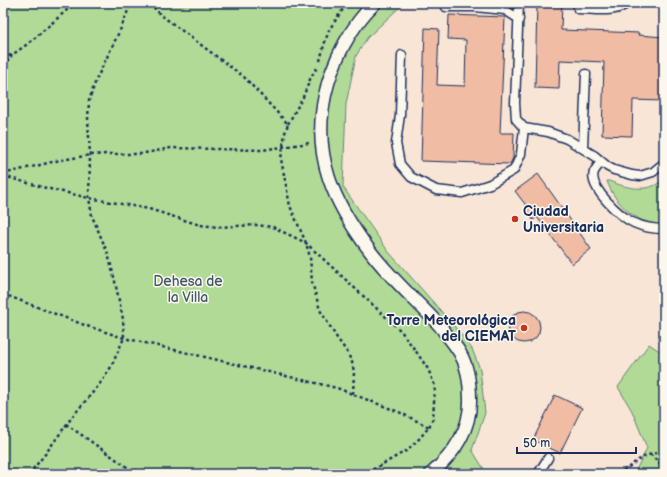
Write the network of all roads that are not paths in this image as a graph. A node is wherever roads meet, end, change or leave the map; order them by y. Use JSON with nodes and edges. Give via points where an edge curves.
{"nodes":[{"id":1,"x":375,"y":3,"type":"edge"},
{"id":2,"x":519,"y":3,"type":"edge"},
{"id":3,"x":578,"y":3,"type":"edge"},
{"id":4,"x":627,"y":3,"type":"edge"},
{"id":5,"x":446,"y":7,"type":"dead end"},
{"id":6,"x":519,"y":19,"type":"junction"},
{"id":7,"x":402,"y":55,"type":"dead end"},
{"id":8,"x":586,"y":74,"type":"dead end"},
{"id":9,"x":524,"y":128,"type":"junction"},
{"id":10,"x":583,"y":148,"type":"junction"},
{"id":11,"x":601,"y":161,"type":"junction"},
{"id":12,"x":664,"y":164,"type":"edge"},
{"id":13,"x":664,"y":229,"type":"edge"},
{"id":14,"x":548,"y":458,"type":"dead end"},
{"id":15,"x":431,"y":474,"type":"edge"},
{"id":16,"x":538,"y":474,"type":"edge"}],
"edges":[{"from":1,"to":15,"type":"street","via":[[357,24],[331,74],[322,111],[320,142],[331,184],[346,216],[370,252],[452,341],[465,367],[470,398],[468,422],[454,450]]},
{"from":2,"to":6,"type":"lane"},
{"from":3,"to":4,"type":"lane","via":[[578,9],[603,10],[621,9]]},
{"from":5,"to":6,"type":"lane","via":[[505,10]]},
{"from":6,"to":9,"type":"lane","via":[[515,103],[516,119]]},
{"from":7,"to":9,"type":"lane","via":[[400,115],[396,143],[400,164],[411,177],[436,190],[462,193],[490,184],[514,170],[521,154]]},
{"from":8,"to":10,"type":"lane"},
{"from":9,"to":10,"type":"lane","via":[[548,132]]},
{"from":10,"to":11,"type":"lane"},
{"from":11,"to":12,"type":"lane","via":[[614,170],[640,176],[653,172]]},
{"from":11,"to":13,"type":"lane","via":[[594,172],[598,191],[624,218],[643,226]]},
{"from":14,"to":16,"type":"lane"}]}
